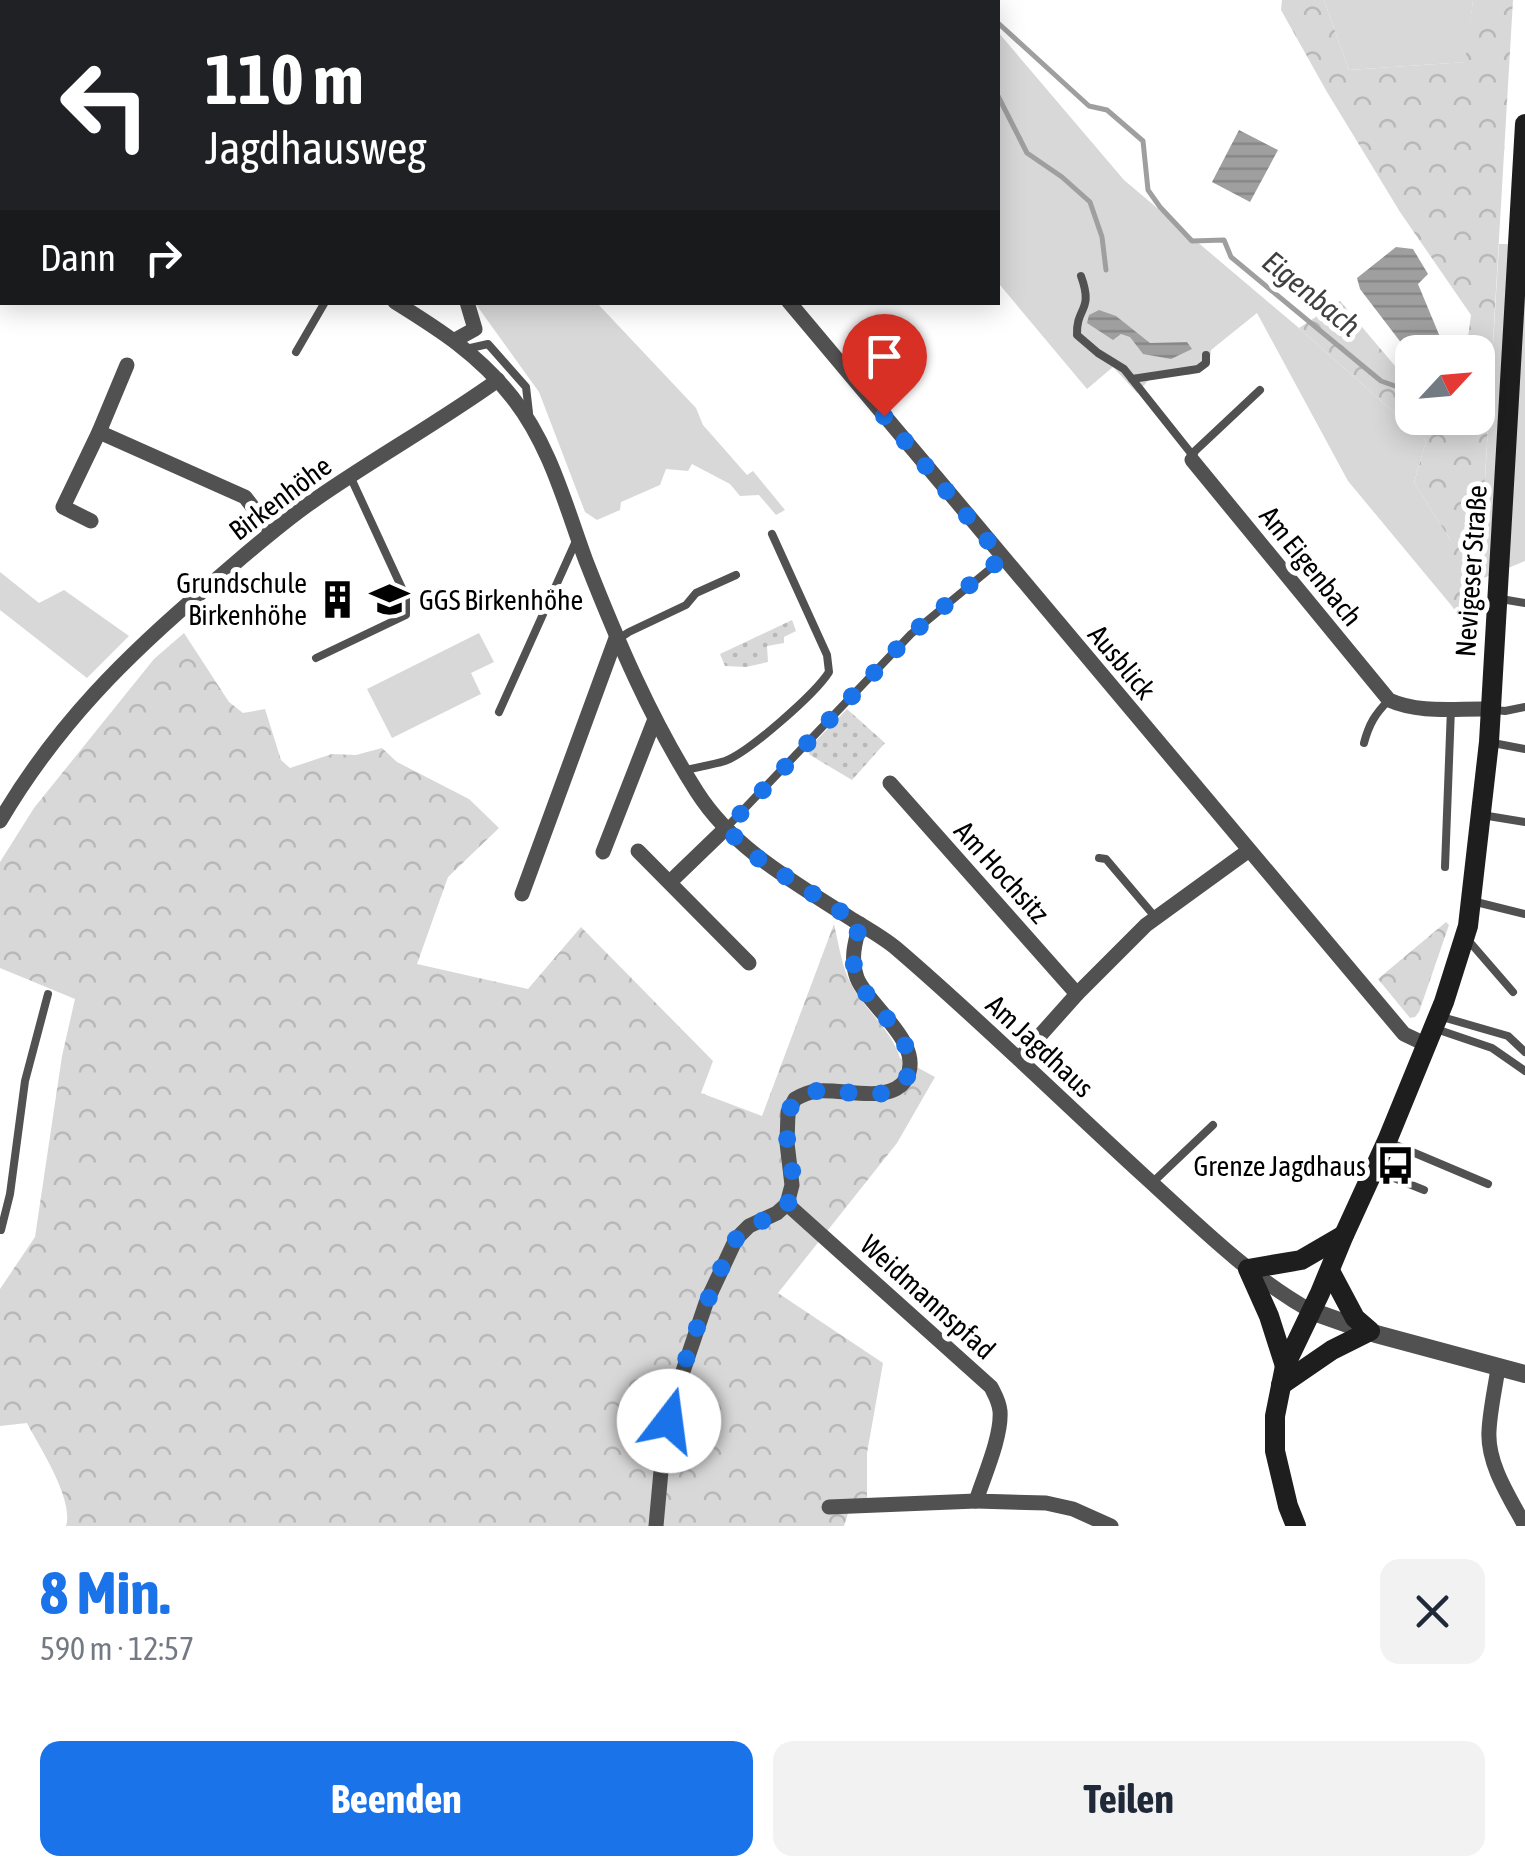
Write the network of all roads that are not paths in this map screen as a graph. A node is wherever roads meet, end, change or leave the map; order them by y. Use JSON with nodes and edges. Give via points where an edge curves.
{"nodes":[{"id":1,"x":1525,"y":124,"type":"edge"},
{"id":2,"x":1081,"y":276,"type":"dead end"},
{"id":3,"x":1521,"y":277,"type":"edge"},
{"id":4,"x":324,"y":305,"type":"edge"},
{"id":5,"x":400,"y":305,"type":"edge"},
{"id":6,"x":468,"y":305,"type":"edge"},
{"id":7,"x":791,"y":305,"type":"edge"},
{"id":8,"x":461,"y":345,"type":"junction"},
{"id":9,"x":296,"y":352,"type":"dead end"},
{"id":10,"x":1206,"y":355,"type":"dead end"},
{"id":11,"x":128,"y":365,"type":"dead end"},
{"id":12,"x":1132,"y":379,"type":"junction"},
{"id":13,"x":498,"y":380,"type":"junction"},
{"id":14,"x":1260,"y":390,"type":"dead end"},
{"id":15,"x":530,"y":423,"type":"junction"},
{"id":16,"x":99,"y":432,"type":"junction"},
{"id":17,"x":1192,"y":460,"type":"junction"},
{"id":18,"x":350,"y":476,"type":"junction"},
{"id":19,"x":91,"y":521,"type":"dead end"},
{"id":20,"x":272,"y":532,"type":"junction"},
{"id":21,"x":772,"y":534,"type":"dead end"},
{"id":22,"x":577,"y":537,"type":"junction"},
{"id":23,"x":1002,"y":558,"type":"junction"},
{"id":24,"x":736,"y":575,"type":"dead end"},
{"id":25,"x":1496,"y":598,"type":"junction"},
{"id":26,"x":1525,"y":602,"type":"edge"},
{"id":27,"x":617,"y":639,"type":"junction"},
{"id":28,"x":316,"y":658,"type":"dead end"},
{"id":29,"x":1389,"y":700,"type":"junction"},
{"id":30,"x":1525,"y":707,"type":"edge"},
{"id":31,"x":1451,"y":708,"type":"junction"},
{"id":32,"x":1490,"y":709,"type":"junction"},
{"id":33,"x":500,"y":712,"type":"dead end"},
{"id":34,"x":656,"y":719,"type":"junction"},
{"id":35,"x":1488,"y":742,"type":"junction"},
{"id":36,"x":1364,"y":743,"type":"dead end"},
{"id":37,"x":1525,"y":749,"type":"edge"},
{"id":38,"x":685,"y":770,"type":"junction"},
{"id":39,"x":890,"y":783,"type":"dead end"},
{"id":40,"x":1482,"y":816,"type":"junction"},
{"id":41,"x":0,"y":821,"type":"edge"},
{"id":42,"x":1525,"y":822,"type":"edge"},
{"id":43,"x":726,"y":829,"type":"junction"},
{"id":44,"x":638,"y":851,"type":"dead end"},
{"id":45,"x":603,"y":852,"type":"dead end"},
{"id":46,"x":1248,"y":852,"type":"junction"},
{"id":47,"x":1099,"y":858,"type":"dead end"},
{"id":48,"x":1445,"y":867,"type":"dead end"},
{"id":49,"x":670,"y":882,"type":"junction"},
{"id":50,"x":522,"y":894,"type":"dead end"},
{"id":51,"x":1472,"y":901,"type":"junction"},
{"id":52,"x":1525,"y":914,"type":"edge"},
{"id":53,"x":1156,"y":918,"type":"junction"},
{"id":54,"x":860,"y":924,"type":"junction"},
{"id":55,"x":1465,"y":936,"type":"junction"},
{"id":56,"x":750,"y":962,"type":"dead end"},
{"id":57,"x":1513,"y":992,"type":"dead end"},
{"id":58,"x":48,"y":994,"type":"dead end"},
{"id":59,"x":1077,"y":994,"type":"junction"},
{"id":60,"x":1432,"y":1029,"type":"junction"},
{"id":61,"x":1525,"y":1052,"type":"edge"},
{"id":62,"x":1019,"y":1059,"type":"junction"},
{"id":63,"x":1525,"y":1071,"type":"edge"},
{"id":64,"x":1214,"y":1124,"type":"dead end"},
{"id":65,"x":1387,"y":1141,"type":"junction"},
{"id":66,"x":1374,"y":1170,"type":"junction"},
{"id":67,"x":1152,"y":1184,"type":"junction"},
{"id":68,"x":1488,"y":1184,"type":"dead end"},
{"id":69,"x":1424,"y":1190,"type":"dead end"},
{"id":70,"x":0,"y":1191,"type":"edge"},
{"id":71,"x":10,"y":1194,"type":"junction"},
{"id":72,"x":788,"y":1204,"type":"junction"},
{"id":73,"x":0,"y":1230,"type":"edge"},
{"id":74,"x":1344,"y":1234,"type":"junction"},
{"id":75,"x":1248,"y":1269,"type":"junction"},
{"id":76,"x":1330,"y":1271,"type":"junction"},
{"id":77,"x":1311,"y":1311,"type":"junction"},
{"id":78,"x":1370,"y":1332,"type":"junction"},
{"id":79,"x":1498,"y":1368,"type":"junction"},
{"id":80,"x":1525,"y":1374,"type":"edge"},
{"id":81,"x":1283,"y":1376,"type":"junction"},
{"id":82,"x":976,"y":1501,"type":"junction"},
{"id":83,"x":829,"y":1507,"type":"dead end"},
{"id":84,"x":656,"y":1526,"type":"edge"},
{"id":85,"x":1111,"y":1526,"type":"edge"},
{"id":86,"x":1296,"y":1526,"type":"edge"},
{"id":87,"x":1525,"y":1526,"type":"edge"}],
"edges":[{"from":1,"to":3,"type":"main road","name":"Nevigeser Straße"},
{"from":2,"to":12,"type":"lane","via":[[1086,307],[1077,335]]},
{"from":3,"to":25,"type":"main road","name":"Nevigeser Straße"},
{"from":4,"to":9,"type":"lane"},
{"from":5,"to":8,"type":"street"},
{"from":6,"to":8,"type":"street","via":[[475,329]]},
{"from":7,"to":23,"type":"street","name":"Ausblick"},
{"from":8,"to":13,"type":"street","name":"Am Jagdhaus"},
{"from":8,"to":15,"type":"lane","name":"Am Jagdhaus","via":[[488,344],[526,387]]},
{"from":10,"to":12,"type":"lane","via":[[1198,368]]},
{"from":11,"to":16,"type":"street"},
{"from":12,"to":17,"type":"lane"},
{"from":13,"to":15,"type":"street","name":"Am Jagdhaus"},
{"from":13,"to":18,"type":"street","name":"Birkenhöhe"},
{"from":14,"to":17,"type":"lane"},
{"from":15,"to":22,"type":"street","name":"Am Jagdhaus"},
{"from":16,"to":19,"type":"street","via":[[64,507]]},
{"from":16,"to":20,"type":"street","via":[[245,497]]},
{"from":17,"to":29,"type":"street","name":"Am Eigenbach"},
{"from":18,"to":20,"type":"street","name":"Birkenhöhe"},
{"from":18,"to":28,"type":"lane","via":[[406,597],[406,615]]},
{"from":20,"to":41,"type":"street","name":"Birkenhöhe","via":[[100,685],[58,733]]},
{"from":21,"to":38,"type":"lane","via":[[829,672],[729,760]]},
{"from":22,"to":27,"type":"street","name":"Am Jagdhaus"},
{"from":22,"to":33,"type":"lane"},
{"from":23,"to":43,"type":"lane","via":[[911,634]]},
{"from":23,"to":46,"type":"street","name":"Ausblick"},
{"from":24,"to":27,"type":"lane"},
{"from":25,"to":26,"type":"lane"},
{"from":25,"to":32,"type":"main road","name":"Nevigeser Straße"},
{"from":27,"to":34,"type":"street","name":"Am Jagdhaus"},
{"from":27,"to":50,"type":"street"},
{"from":29,"to":31,"type":"street"},
{"from":29,"to":36,"type":"lane","via":[[1368,725]]},
{"from":30,"to":32,"type":"lane"},
{"from":31,"to":32,"type":"street"},
{"from":31,"to":48,"type":"lane"},
{"from":32,"to":35,"type":"main road","name":"Nevigeser Straße"},
{"from":34,"to":38,"type":"street","name":"Am Jagdhaus"},
{"from":34,"to":45,"type":"street"},
{"from":35,"to":37,"type":"lane"},
{"from":35,"to":40,"type":"main road","name":"Nevigeser Straße"},
{"from":38,"to":43,"type":"street","name":"Am Jagdhaus"},
{"from":39,"to":59,"type":"street","name":"Am Hochsitz"},
{"from":40,"to":42,"type":"lane"},
{"from":40,"to":51,"type":"main road","name":"Nevigeser Straße"},
{"from":43,"to":49,"type":"street"},
{"from":43,"to":54,"type":"street","name":"Am Jagdhaus","via":[[760,860]]},
{"from":44,"to":49,"type":"street"},
{"from":46,"to":53,"type":"street"},
{"from":46,"to":60,"type":"street","name":"Ausblick","via":[[1404,1034]]},
{"from":47,"to":53,"type":"lane"},
{"from":49,"to":56,"type":"street"},
{"from":51,"to":52,"type":"lane"},
{"from":51,"to":55,"type":"main road","name":"Nevigeser Straße"},
{"from":53,"to":59,"type":"street"},
{"from":54,"to":62,"type":"street","name":"Am Jagdhaus"},
{"from":54,"to":72,"type":"street","via":[[852,952],[857,979],[905,1044],[908,1070],[893,1091],[820,1090],[795,1099],[788,1112]]},
{"from":55,"to":57,"type":"lane"},
{"from":55,"to":60,"type":"main road","name":"Nevigeser Straße"},
{"from":58,"to":71,"type":"lane","via":[[25,1081]]},
{"from":59,"to":62,"type":"street"},
{"from":60,"to":61,"type":"lane","via":[[1508,1036]]},
{"from":60,"to":63,"type":"lane","via":[[1492,1048]]},
{"from":60,"to":65,"type":"main road","name":"Nevigeser Straße"},
{"from":62,"to":67,"type":"street","name":"Am Jagdhaus"},
{"from":64,"to":67,"type":"lane"},
{"from":65,"to":66,"type":"main road","name":"Nevigeser Straße"},
{"from":65,"to":68,"type":"lane"},
{"from":66,"to":69,"type":"lane"},
{"from":66,"to":74,"type":"main road","name":"Nevigeser Straße"},
{"from":67,"to":75,"type":"street","name":"Am Jagdhaus"},
{"from":70,"to":71,"type":"lane"},
{"from":71,"to":73,"type":"lane"},
{"from":72,"to":82,"type":"street","name":"Weidmannspfad","via":[[991,1387],[1001,1415]]},
{"from":72,"to":84,"type":"street","via":[[736,1239],[706,1303],[676,1392]]},
{"from":74,"to":75,"type":"main road","via":[[1300,1260]]},
{"from":74,"to":76,"type":"main road","name":"Nevigeser Straße"},
{"from":75,"to":77,"type":"street","name":"Am Jagdhaus"},
{"from":75,"to":81,"type":"main road"},
{"from":76,"to":77,"type":"main road","name":"Nevigeser Straße"},
{"from":76,"to":78,"type":"main road"},
{"from":77,"to":78,"type":"street"},
{"from":77,"to":81,"type":"main road","name":"Nevigeser Straße"},
{"from":78,"to":79,"type":"street"},
{"from":78,"to":81,"type":"main road"},
{"from":79,"to":80,"type":"street"},
{"from":79,"to":87,"type":"street","via":[[1488,1434]]},
{"from":81,"to":86,"type":"main road","name":"Nevigeser Straße","via":[[1275,1451]]},
{"from":82,"to":83,"type":"street"},
{"from":82,"to":85,"type":"street","via":[[1046,1503]]}]}
